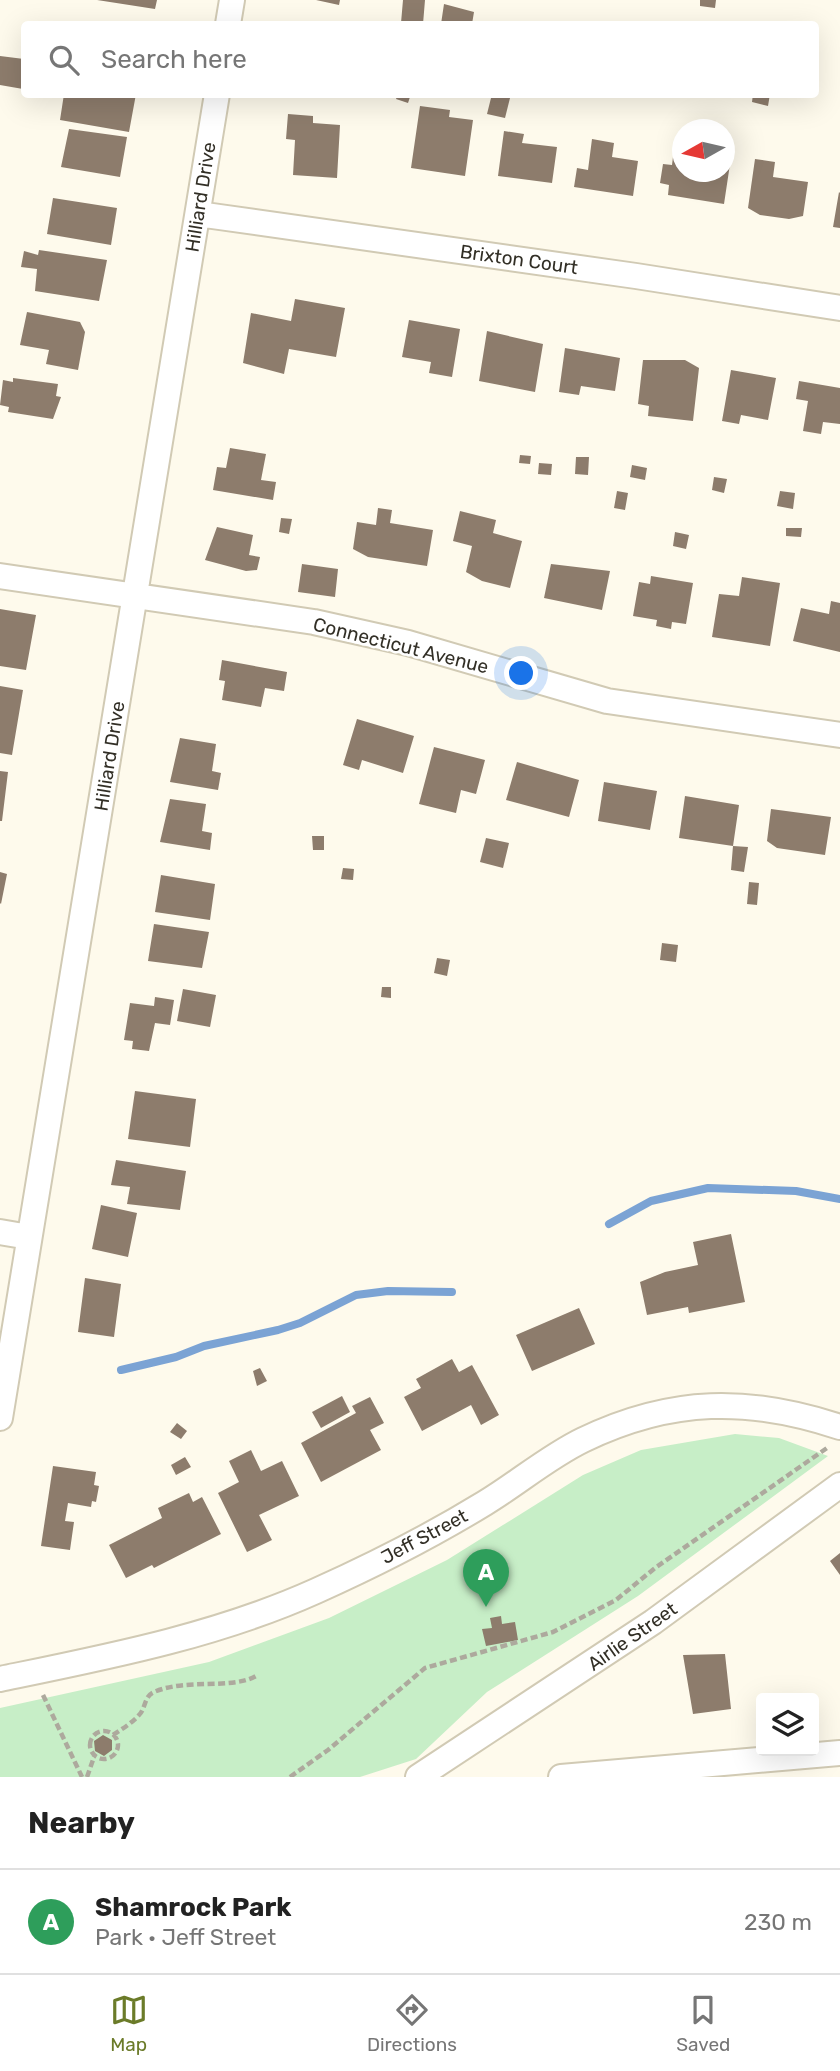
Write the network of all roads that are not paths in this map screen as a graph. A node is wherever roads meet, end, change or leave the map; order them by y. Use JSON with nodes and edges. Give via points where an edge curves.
{"nodes":[{"id":1,"x":232,"y":0,"type":"edge"},
{"id":2,"x":228,"y":21,"type":"edge"},
{"id":3,"x":216,"y":98,"type":"edge"},
{"id":4,"x":198,"y":214,"type":"junction"},
{"id":5,"x":840,"y":308,"type":"edge"},
{"id":6,"x":0,"y":576,"type":"edge"},
{"id":7,"x":135,"y":598,"type":"junction"},
{"id":8,"x":840,"y":735,"type":"edge"},
{"id":9,"x":0,"y":1232,"type":"edge"},
{"id":10,"x":29,"y":1237,"type":"junction"},
{"id":11,"x":0,"y":1418,"type":"edge"},
{"id":12,"x":834,"y":1437,"type":"edge"},
{"id":13,"x":840,"y":1485,"type":"edge"},
{"id":14,"x":0,"y":1679,"type":"edge"},
{"id":15,"x":840,"y":1753,"type":"edge"},
{"id":16,"x":433,"y":1775,"type":"edge"},
{"id":17,"x":561,"y":1777,"type":"edge"}],
"edges":[{"from":1,"to":2,"type":"street"},
{"from":3,"to":4,"type":"street","name":"Hilliard Drive"},
{"from":4,"to":5,"type":"street","name":"Brixton Court"},
{"from":4,"to":7,"type":"street","name":"Hilliard Drive"},
{"from":6,"to":7,"type":"street","name":"Connecticut Avenue"},
{"from":7,"to":8,"type":"street","name":"Connecticut Avenue","via":[[237,610],[364,633],[610,701]]},
{"from":7,"to":10,"type":"street","name":"Hilliard Drive"},
{"from":9,"to":10,"type":"street"},
{"from":10,"to":11,"type":"street","name":"Hilliard Drive"},
{"from":12,"to":14,"type":"street","name":"Jeff Street","via":[[789,1411],[748,1405],[681,1409],[630,1422],[565,1450],[430,1535],[315,1592],[203,1633]]},
{"from":13,"to":16,"type":"street","name":"Airlie Street"},
{"from":15,"to":17,"type":"street"}]}
